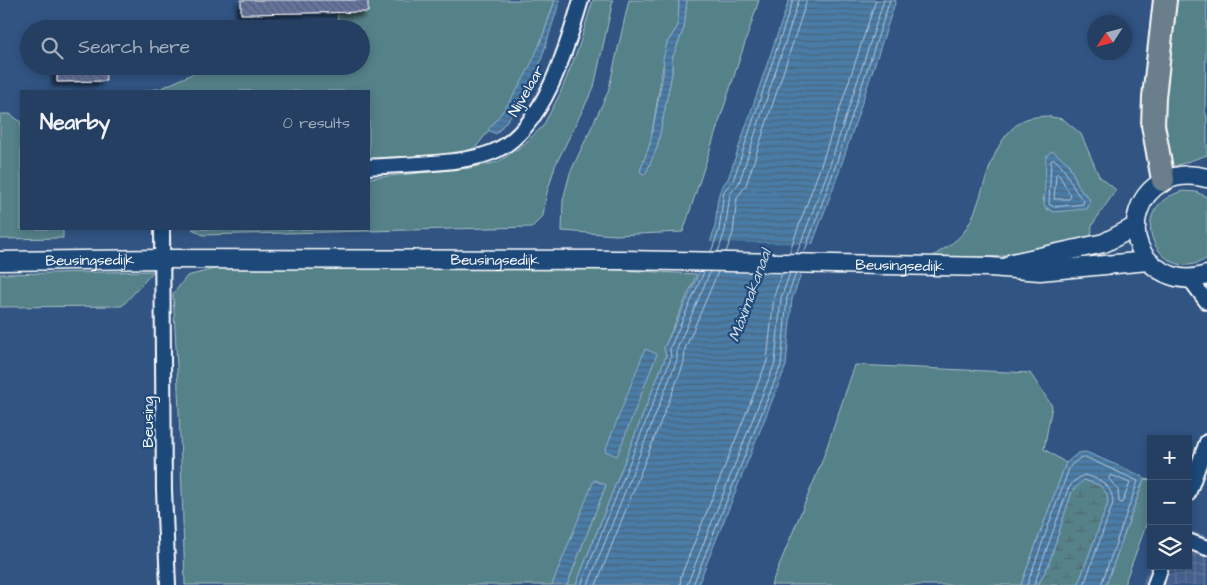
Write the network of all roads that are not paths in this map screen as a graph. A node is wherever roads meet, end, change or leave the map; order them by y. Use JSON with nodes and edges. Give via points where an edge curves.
{"nodes":[{"id":1,"x":581,"y":0,"type":"edge"},
{"id":2,"x":1165,"y":0,"type":"edge"},
{"id":3,"x":370,"y":167,"type":"edge"},
{"id":4,"x":1207,"y":178,"type":"edge"},
{"id":5,"x":1163,"y":180,"type":"junction"},
{"id":6,"x":1136,"y":226,"type":"junction"},
{"id":7,"x":162,"y":230,"type":"edge"},
{"id":8,"x":163,"y":259,"type":"junction"},
{"id":9,"x":1148,"y":260,"type":"junction"},
{"id":10,"x":0,"y":261,"type":"edge"},
{"id":11,"x":990,"y":268,"type":"junction"},
{"id":12,"x":1207,"y":275,"type":"edge"},
{"id":13,"x":1190,"y":279,"type":"junction"},
{"id":14,"x":1207,"y":302,"type":"edge"},
{"id":15,"x":1207,"y":442,"type":"edge"},
{"id":16,"x":1192,"y":483,"type":"edge"},
{"id":17,"x":1192,"y":542,"type":"edge"},
{"id":18,"x":1207,"y":548,"type":"edge"},
{"id":19,"x":1161,"y":570,"type":"edge"},
{"id":20,"x":168,"y":585,"type":"edge"},
{"id":21,"x":1155,"y":585,"type":"edge"}],
"edges":[{"from":1,"to":3,"type":"street","name":"Nijvelaar","via":[[548,91],[515,139],[496,151],[470,158]]},
{"from":2,"to":5,"type":"highway","via":[[1153,115],[1156,151]]},
{"from":4,"to":5,"type":"street","via":[[1192,174]]},
{"from":5,"to":6,"type":"street","via":[[1143,199]]},
{"from":6,"to":9,"type":"street","via":[[1137,239]]},
{"from":6,"to":11,"type":"street","name":"Beusingsedijk","via":[[1104,243]]},
{"from":7,"to":8,"type":"street"},
{"from":8,"to":10,"type":"street","name":"Beusingsedijk"},
{"from":8,"to":11,"type":"street","name":"Beusingsedijk","via":[[622,260]]},
{"from":8,"to":20,"type":"street","name":"Beusing","via":[[164,490]]},
{"from":9,"to":11,"type":"street","name":"Beusingsedijk","via":[[1040,271]]},
{"from":9,"to":13,"type":"street","via":[[1162,272]]},
{"from":12,"to":13,"type":"street"},
{"from":13,"to":14,"type":"street"},
{"from":15,"to":16,"type":"street"},
{"from":17,"to":18,"type":"street"},
{"from":19,"to":21,"type":"street"}]}
